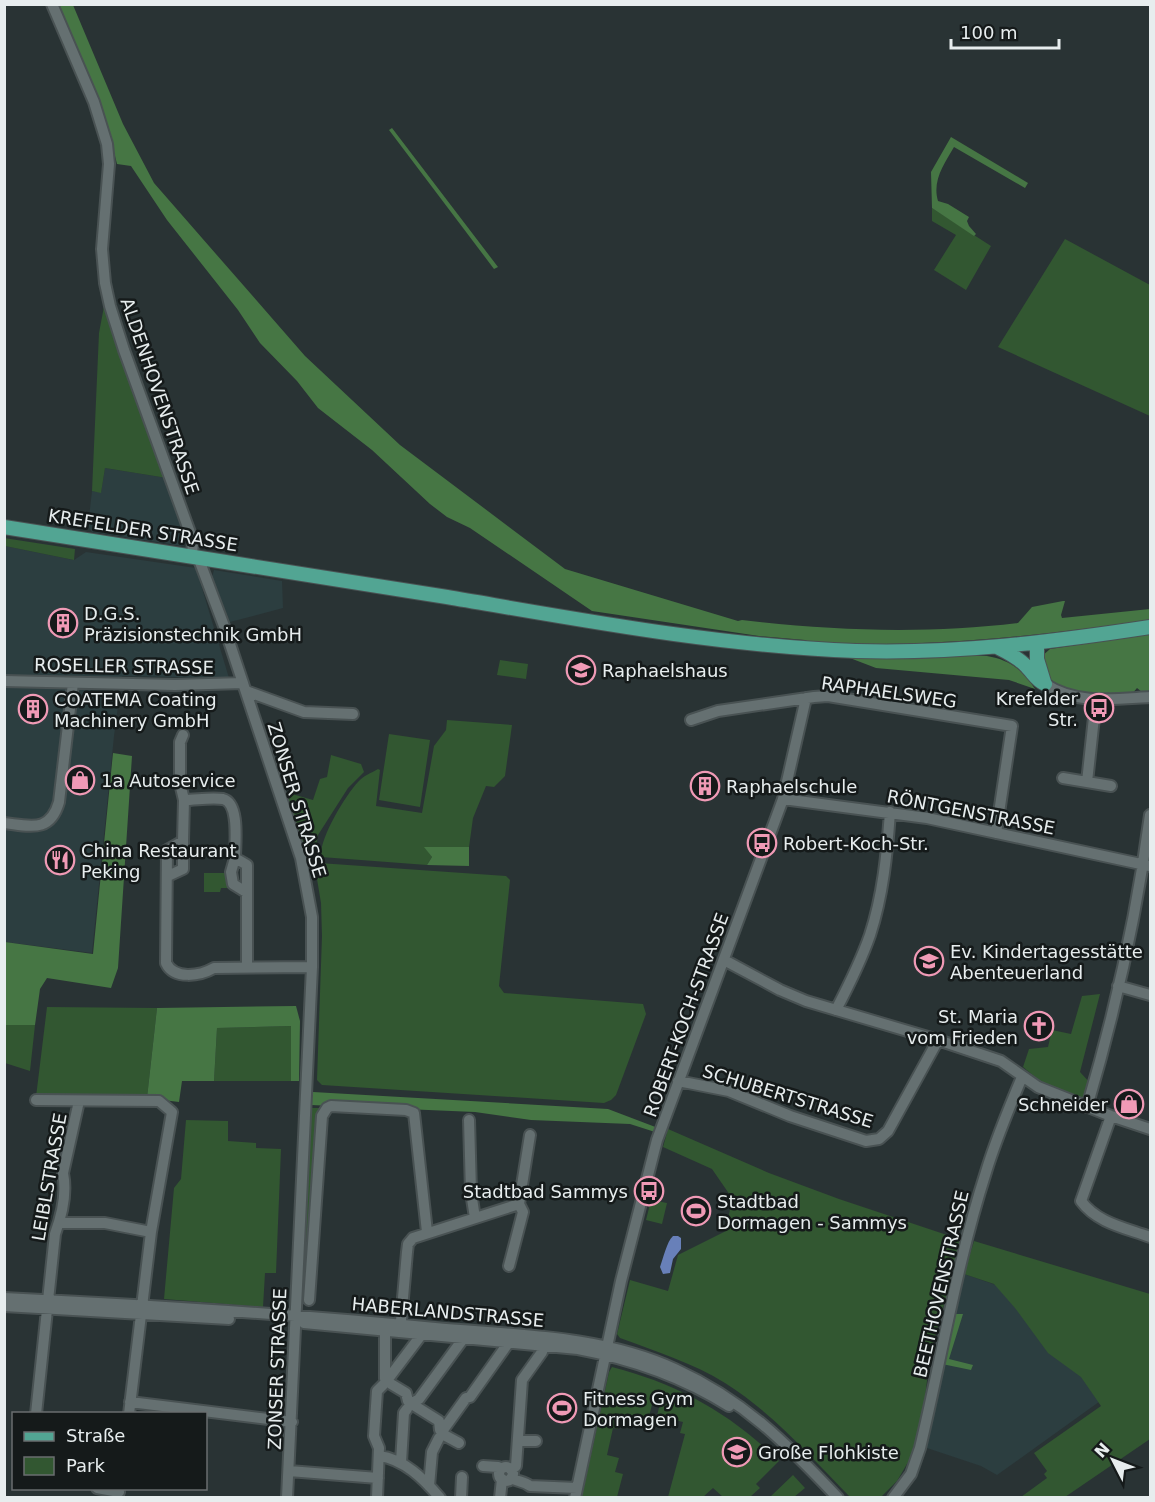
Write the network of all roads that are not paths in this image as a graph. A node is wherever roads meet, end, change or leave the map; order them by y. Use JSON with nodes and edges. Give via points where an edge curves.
{"nodes":[{"id":1,"x":52,"y":4,"type":"edge"},
{"id":2,"x":4,"y":527,"type":"edge"},
{"id":3,"x":195,"y":556,"type":"junction"},
{"id":4,"x":1150,"y":627,"type":"edge"},
{"id":5,"x":1032,"y":644,"type":"junction"},
{"id":6,"x":999,"y":648,"type":"junction"},
{"id":7,"x":1029,"y":669,"type":"junction"},
{"id":8,"x":4,"y":681,"type":"edge"},
{"id":9,"x":73,"y":683,"type":"junction"},
{"id":10,"x":1045,"y":684,"type":"junction"},
{"id":11,"x":245,"y":687,"type":"junction"},
{"id":12,"x":806,"y":698,"type":"junction"},
{"id":13,"x":1150,"y":698,"type":"edge"},
{"id":14,"x":1096,"y":699,"type":"junction"},
{"id":15,"x":353,"y":714,"type":"dead end"},
{"id":16,"x":691,"y":720,"type":"dead end"},
{"id":17,"x":183,"y":735,"type":"dead end"},
{"id":18,"x":1063,"y":778,"type":"dead end"},
{"id":19,"x":1087,"y":782,"type":"junction"},
{"id":20,"x":1111,"y":786,"type":"dead end"},
{"id":21,"x":783,"y":799,"type":"junction"},
{"id":22,"x":184,"y":800,"type":"junction"},
{"id":23,"x":890,"y":812,"type":"junction"},
{"id":24,"x":1150,"y":815,"type":"edge"},
{"id":25,"x":4,"y":823,"type":"edge"},
{"id":26,"x":996,"y":833,"type":"junction"},
{"id":27,"x":1147,"y":865,"type":"edge"},
{"id":28,"x":724,"y":960,"type":"junction"},
{"id":29,"x":247,"y":966,"type":"junction"},
{"id":30,"x":312,"y":967,"type":"junction"},
{"id":31,"x":1118,"y":986,"type":"junction"},
{"id":32,"x":1150,"y":995,"type":"edge"},
{"id":33,"x":836,"y":1010,"type":"junction"},
{"id":34,"x":938,"y":1040,"type":"junction"},
{"id":35,"x":1022,"y":1077,"type":"junction"},
{"id":36,"x":678,"y":1081,"type":"junction"},
{"id":37,"x":36,"y":1100,"type":"dead end"},
{"id":38,"x":79,"y":1101,"type":"junction"},
{"id":39,"x":1087,"y":1107,"type":"junction"},
{"id":40,"x":1111,"y":1116,"type":"junction"},
{"id":41,"x":469,"y":1120,"type":"dead end"},
{"id":42,"x":1150,"y":1129,"type":"edge"},
{"id":43,"x":530,"y":1136,"type":"dead end"},
{"id":44,"x":519,"y":1204,"type":"junction"},
{"id":45,"x":475,"y":1218,"type":"junction"},
{"id":46,"x":59,"y":1223,"type":"junction"},
{"id":47,"x":151,"y":1232,"type":"junction"},
{"id":48,"x":427,"y":1232,"type":"junction"},
{"id":49,"x":1150,"y":1237,"type":"edge"},
{"id":50,"x":300,"y":1242,"type":"junction"},
{"id":51,"x":313,"y":1243,"type":"junction"},
{"id":52,"x":509,"y":1266,"type":"dead end"},
{"id":53,"x":4,"y":1298,"type":"edge"},
{"id":54,"x":309,"y":1300,"type":"dead end"},
{"id":55,"x":49,"y":1304,"type":"junction"},
{"id":56,"x":4,"y":1306,"type":"edge"},
{"id":57,"x":142,"y":1310,"type":"junction"},
{"id":58,"x":296,"y":1319,"type":"junction"},
{"id":59,"x":400,"y":1328,"type":"junction"},
{"id":60,"x":385,"y":1330,"type":"junction"},
{"id":61,"x":422,"y":1334,"type":"junction"},
{"id":62,"x":463,"y":1339,"type":"junction"},
{"id":63,"x":509,"y":1342,"type":"junction"},
{"id":64,"x":544,"y":1346,"type":"junction"},
{"id":65,"x":606,"y":1351,"type":"junction"},
{"id":66,"x":387,"y":1382,"type":"junction"},
{"id":67,"x":130,"y":1402,"type":"junction"},
{"id":68,"x":411,"y":1405,"type":"junction"},
{"id":69,"x":36,"y":1412,"type":"edge"},
{"id":70,"x":129,"y":1412,"type":"edge"},
{"id":71,"x":292,"y":1422,"type":"junction"},
{"id":72,"x":442,"y":1434,"type":"junction"},
{"id":73,"x":518,"y":1441,"type":"junction"},
{"id":74,"x":536,"y":1441,"type":"dead end"},
{"id":75,"x":459,"y":1443,"type":"dead end"},
{"id":76,"x":379,"y":1456,"type":"junction"},
{"id":77,"x":401,"y":1462,"type":"junction"},
{"id":78,"x":483,"y":1466,"type":"dead end"},
{"id":79,"x":289,"y":1471,"type":"junction"},
{"id":80,"x":506,"y":1474,"type":"junction"},
{"id":81,"x":462,"y":1477,"type":"dead end"},
{"id":82,"x":378,"y":1478,"type":"junction"},
{"id":83,"x":429,"y":1486,"type":"junction"},
{"id":84,"x":576,"y":1493,"type":"edge"},
{"id":85,"x":287,"y":1497,"type":"edge"},
{"id":86,"x":377,"y":1497,"type":"edge"},
{"id":87,"x":440,"y":1497,"type":"edge"},
{"id":88,"x":461,"y":1497,"type":"edge"},
{"id":89,"x":500,"y":1497,"type":"edge"},
{"id":90,"x":828,"y":1497,"type":"edge"},
{"id":91,"x":838,"y":1497,"type":"edge"},
{"id":92,"x":892,"y":1497,"type":"edge"}],
"edges":[{"from":1,"to":3,"type":"street","name":"ALDENHOVENSTRASSE","via":[[103,129],[109,164],[102,226],[105,283]]},
{"from":2,"to":3,"type":"main road","name":"KREFELDER STRASSE"},
{"from":3,"to":6,"type":"main road","name":"KREFELDER STRASSE","via":[[544,614],[754,644],[855,651]]},
{"from":3,"to":11,"type":"street","name":"ZONSER STRASSE"},
{"from":4,"to":5,"type":"main road","name":"KREFELDER STRASSE"},
{"from":5,"to":6,"type":"main road","name":"KREFELDER STRASSE"},
{"from":5,"to":7,"type":"main road"},
{"from":5,"to":10,"type":"main road"},
{"from":6,"to":7,"type":"main road"},
{"from":7,"to":10,"type":"main road"},
{"from":8,"to":9,"type":"street","name":"ROSELLER STRASSE"},
{"from":9,"to":11,"type":"street","name":"ROSELLER STRASSE"},
{"from":9,"to":25,"type":"street","via":[[56,813],[38,826]]},
{"from":10,"to":14,"type":"street","via":[[1063,695]]},
{"from":11,"to":15,"type":"street","via":[[304,712]]},
{"from":11,"to":30,"type":"street","name":"ZONSER STRASSE","via":[[301,858],[312,917]]},
{"from":12,"to":16,"type":"street","name":"RAPHAELSWEG","via":[[718,711]]},
{"from":12,"to":21,"type":"street","name":"ROBERT-KOCH-STRASSE"},
{"from":12,"to":26,"type":"street","name":"RAPHAELSWEG","via":[[828,696],[1012,726]]},
{"from":13,"to":14,"type":"street"},
{"from":14,"to":19,"type":"street"},
{"from":17,"to":22,"type":"street","via":[[180,783]]},
{"from":18,"to":19,"type":"street"},
{"from":19,"to":20,"type":"street"},
{"from":21,"to":23,"type":"street","name":"RÖNTGENSTRASSE"},
{"from":21,"to":28,"type":"street","name":"ROBERT-KOCH-STRASSE"},
{"from":22,"to":29,"type":"street","via":[[225,799],[235,812],[235,858],[248,865]]},
{"from":22,"to":29,"type":"street","via":[[183,869],[168,876],[166,963],[177,974],[204,974],[214,968]]},
{"from":23,"to":26,"type":"street","name":"RÖNTGENSTRASSE"},
{"from":23,"to":33,"type":"street","via":[[881,892],[870,934]]},
{"from":24,"to":27,"type":"street"},
{"from":26,"to":27,"type":"street","name":"RÖNTGENSTRASSE"},
{"from":27,"to":31,"type":"street"},
{"from":28,"to":33,"type":"street","via":[[780,990]]},
{"from":28,"to":36,"type":"street","name":"ROBERT-KOCH-STRASSE"},
{"from":29,"to":30,"type":"street"},
{"from":30,"to":50,"type":"street","name":"ZONSER STRASSE"},
{"from":31,"to":32,"type":"street"},
{"from":31,"to":39,"type":"street"},
{"from":33,"to":34,"type":"street"},
{"from":34,"to":35,"type":"street","via":[[1001,1061]]},
{"from":34,"to":36,"type":"street","name":"SCHUBERTSTRASSE","via":[[888,1131],[873,1141],[790,1116],[729,1091]]},
{"from":35,"to":39,"type":"street"},
{"from":35,"to":92,"type":"street","name":"BEETHOVENSTRASSE","via":[[981,1188],[920,1448],[911,1474]]},
{"from":36,"to":65,"type":"street","name":"ROBERT-KOCH-STRASSE","via":[[655,1149]]},
{"from":37,"to":38,"type":"street","name":"LEIBLSTRASSE"},
{"from":38,"to":46,"type":"street","name":"LEIBLSTRASSE","via":[[63,1173]]},
{"from":38,"to":47,"type":"street","via":[[159,1101],[172,1112]]},
{"from":39,"to":40,"type":"street"},
{"from":40,"to":42,"type":"street"},
{"from":40,"to":49,"type":"street","via":[[1081,1201],[1097,1218]]},
{"from":41,"to":45,"type":"street"},
{"from":43,"to":44,"type":"street"},
{"from":44,"to":45,"type":"street"},
{"from":44,"to":52,"type":"street","via":[[523,1212]]},
{"from":45,"to":48,"type":"street"},
{"from":46,"to":47,"type":"street","via":[[105,1223]]},
{"from":46,"to":55,"type":"street","name":"LEIBLSTRASSE"},
{"from":47,"to":57,"type":"street"},
{"from":48,"to":51,"type":"street","name":"ZONSER STRASSE","via":[[414,1113],[331,1106],[322,1116]]},
{"from":48,"to":59,"type":"street","via":[[408,1244]]},
{"from":50,"to":51,"type":"street"},
{"from":50,"to":58,"type":"street","name":"ZONSER STRASSE"},
{"from":51,"to":54,"type":"street","name":"ZONSER STRASSE"},
{"from":53,"to":55,"type":"street","name":"HABERLANDSTRASSE"},
{"from":55,"to":56,"type":"street","name":"HABERLANDSTRASSE"},
{"from":55,"to":57,"type":"street","name":"HABERLANDSTRASSE"},
{"from":55,"to":69,"type":"street","name":"LEIBLSTRASSE"},
{"from":57,"to":58,"type":"street","name":"HABERLANDSTRASSE"},
{"from":57,"to":67,"type":"street"},
{"from":58,"to":59,"type":"street","name":"HABERLANDSTRASSE"},
{"from":58,"to":60,"type":"street","name":"HABERLANDSTRASSE"},
{"from":58,"to":71,"type":"street","name":"ZONSER STRASSE"},
{"from":59,"to":60,"type":"street","name":"HABERLANDSTRASSE"},
{"from":59,"to":61,"type":"street","name":"HABERLANDSTRASSE"},
{"from":59,"to":65,"type":"street","name":"HABERLANDSTRASSE","via":[[557,1339]]},
{"from":60,"to":66,"type":"street"},
{"from":61,"to":62,"type":"street","name":"HABERLANDSTRASSE"},
{"from":61,"to":66,"type":"street","name":"HABERLANDSTRASSE"},
{"from":62,"to":63,"type":"street","name":"HABERLANDSTRASSE"},
{"from":62,"to":68,"type":"street","name":"HABERLANDSTRASSE"},
{"from":63,"to":64,"type":"street","name":"HABERLANDSTRASSE"},
{"from":63,"to":72,"type":"street","name":"HABERLANDSTRASSE"},
{"from":64,"to":65,"type":"street","name":"HABERLANDSTRASSE"},
{"from":64,"to":73,"type":"street","via":[[522,1380]]},
{"from":65,"to":84,"type":"street","name":"ROBERT-KOCH-STRASSE"},
{"from":65,"to":90,"type":"street","name":"HABERLANDSTRASSE","via":[[690,1384],[728,1406],[772,1439]]},
{"from":65,"to":91,"type":"street","name":"HABERLANDSTRASSE","via":[[674,1369],[733,1400],[783,1440]]},
{"from":66,"to":68,"type":"street","via":[[406,1393]]},
{"from":66,"to":76,"type":"street","via":[[377,1391],[374,1436]]},
{"from":67,"to":70,"type":"street"},
{"from":67,"to":71,"type":"street"},
{"from":68,"to":72,"type":"street","via":[[438,1422]]},
{"from":68,"to":77,"type":"street","via":[[404,1413]]},
{"from":71,"to":79,"type":"street","name":"ZONSER STRASSE"},
{"from":72,"to":75,"type":"street"},
{"from":72,"to":83,"type":"street","name":"HABERLANDSTRASSE","via":[[432,1452]]},
{"from":73,"to":74,"type":"street"},
{"from":73,"to":80,"type":"street","via":[[516,1466]]},
{"from":76,"to":77,"type":"street"},
{"from":76,"to":82,"type":"street"},
{"from":77,"to":83,"type":"street"},
{"from":78,"to":80,"type":"street","via":[[498,1467]]},
{"from":79,"to":82,"type":"street"},
{"from":79,"to":85,"type":"street","name":"ZONSER STRASSE"},
{"from":80,"to":84,"type":"street","via":[[531,1486]]},
{"from":80,"to":89,"type":"street"},
{"from":81,"to":88,"type":"street"},
{"from":82,"to":86,"type":"street"},
{"from":83,"to":87,"type":"street"}]}
